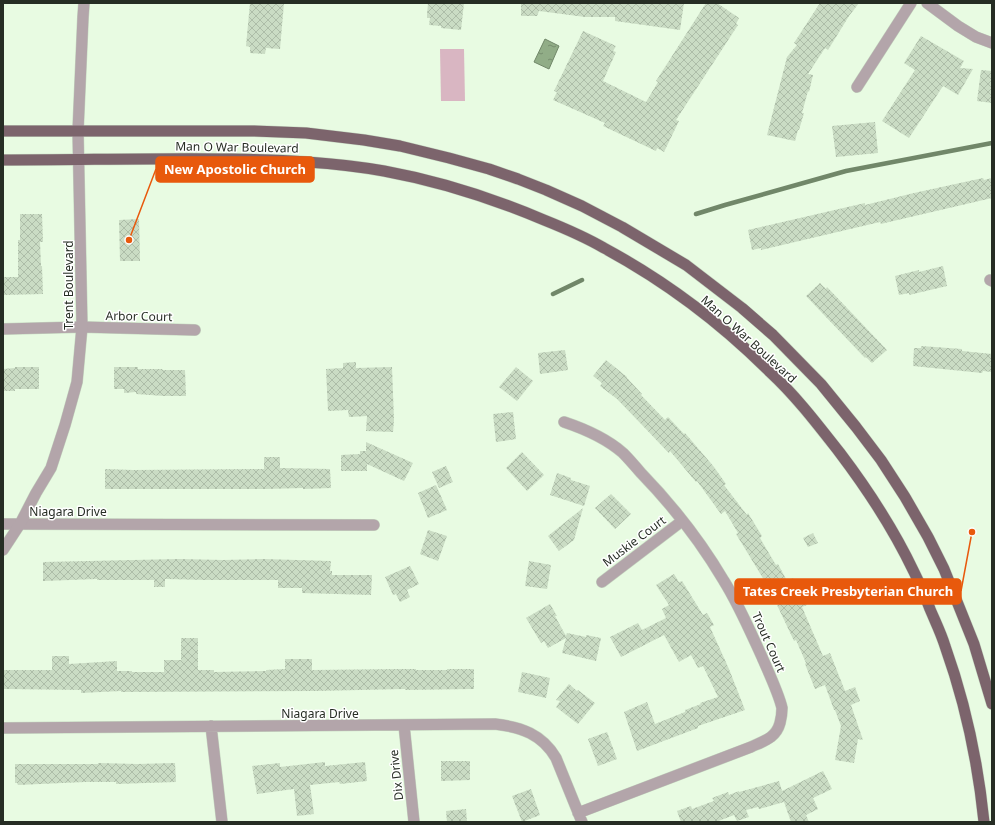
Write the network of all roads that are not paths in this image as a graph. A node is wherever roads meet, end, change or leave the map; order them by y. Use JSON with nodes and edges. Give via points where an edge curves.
{"nodes":[{"id":1,"x":84,"y":3,"type":"edge"},
{"id":2,"x":911,"y":3,"type":"edge"},
{"id":3,"x":926,"y":3,"type":"edge"},
{"id":4,"x":992,"y":43,"type":"edge"},
{"id":5,"x":857,"y":87,"type":"dead end"},
{"id":6,"x":3,"y":131,"type":"edge"},
{"id":7,"x":78,"y":131,"type":"junction"},
{"id":8,"x":79,"y":159,"type":"junction"},
{"id":9,"x":3,"y":160,"type":"edge"},
{"id":10,"x":82,"y":327,"type":"junction"},
{"id":11,"x":3,"y":329,"type":"edge"},
{"id":12,"x":195,"y":330,"type":"dead end"},
{"id":13,"x":564,"y":422,"type":"dead end"},
{"id":14,"x":682,"y":521,"type":"junction"},
{"id":15,"x":3,"y":524,"type":"edge"},
{"id":16,"x":20,"y":524,"type":"junction"},
{"id":17,"x":374,"y":525,"type":"dead end"},
{"id":18,"x":3,"y":550,"type":"edge"},
{"id":19,"x":602,"y":582,"type":"dead end"},
{"id":20,"x":992,"y":704,"type":"edge"},
{"id":21,"x":404,"y":725,"type":"junction"},
{"id":22,"x":211,"y":726,"type":"junction"},
{"id":23,"x":3,"y":728,"type":"edge"},
{"id":24,"x":580,"y":817,"type":"edge"},
{"id":25,"x":222,"y":822,"type":"edge"},
{"id":26,"x":414,"y":822,"type":"edge"},
{"id":27,"x":984,"y":822,"type":"edge"}],
"edges":[{"from":1,"to":7,"type":"street","name":"Trent Boulevard"},
{"from":2,"to":5,"type":"street"},
{"from":3,"to":4,"type":"street","via":[[976,37]]},
{"from":6,"to":7,"type":"main road","name":"Man O War Boulevard"},
{"from":7,"to":8,"type":"street","name":"Trent Boulevard"},
{"from":7,"to":20,"type":"main road","name":"Man O War Boulevard","via":[[306,133],[400,146],[489,169],[546,190],[622,227],[686,266],[773,335],[821,384],[881,460],[905,497],[944,569],[974,644]]},
{"from":8,"to":9,"type":"main road","name":"Man O War Boulevard"},
{"from":8,"to":10,"type":"street","name":"Trent Boulevard"},
{"from":8,"to":27,"type":"main road","name":"Man O War Boulevard","via":[[286,160],[339,164],[416,178],[491,199],[566,229],[633,265],[676,293],[717,324],[794,397],[827,436],[874,500],[915,573],[942,637],[967,719]]},
{"from":10,"to":11,"type":"street","name":"Arbor Court"},
{"from":10,"to":12,"type":"street","name":"Arbor Court"},
{"from":10,"to":16,"type":"street","name":"Trent Boulevard","via":[[77,382],[65,425],[50,468]]},
{"from":13,"to":14,"type":"street","name":"Trout Court","via":[[600,437],[623,453]]},
{"from":14,"to":19,"type":"street","name":"Muskie Court"},
{"from":14,"to":24,"type":"street","name":"Trout Court","via":[[725,582],[745,619],[777,693],[782,709],[780,723],[769,739]]},
{"from":15,"to":16,"type":"street","name":"Niagara Drive"},
{"from":16,"to":17,"type":"street","name":"Niagara Drive"},
{"from":16,"to":18,"type":"street","name":"Trent Boulevard"},
{"from":21,"to":22,"type":"street","name":"Niagara Drive"},
{"from":21,"to":24,"type":"street","name":"Niagara Drive","via":[[495,724],[521,729],[534,735],[551,749]]},
{"from":21,"to":26,"type":"street","name":"Dix Drive"},
{"from":22,"to":23,"type":"street","name":"Niagara Drive"},
{"from":22,"to":25,"type":"street"}]}
